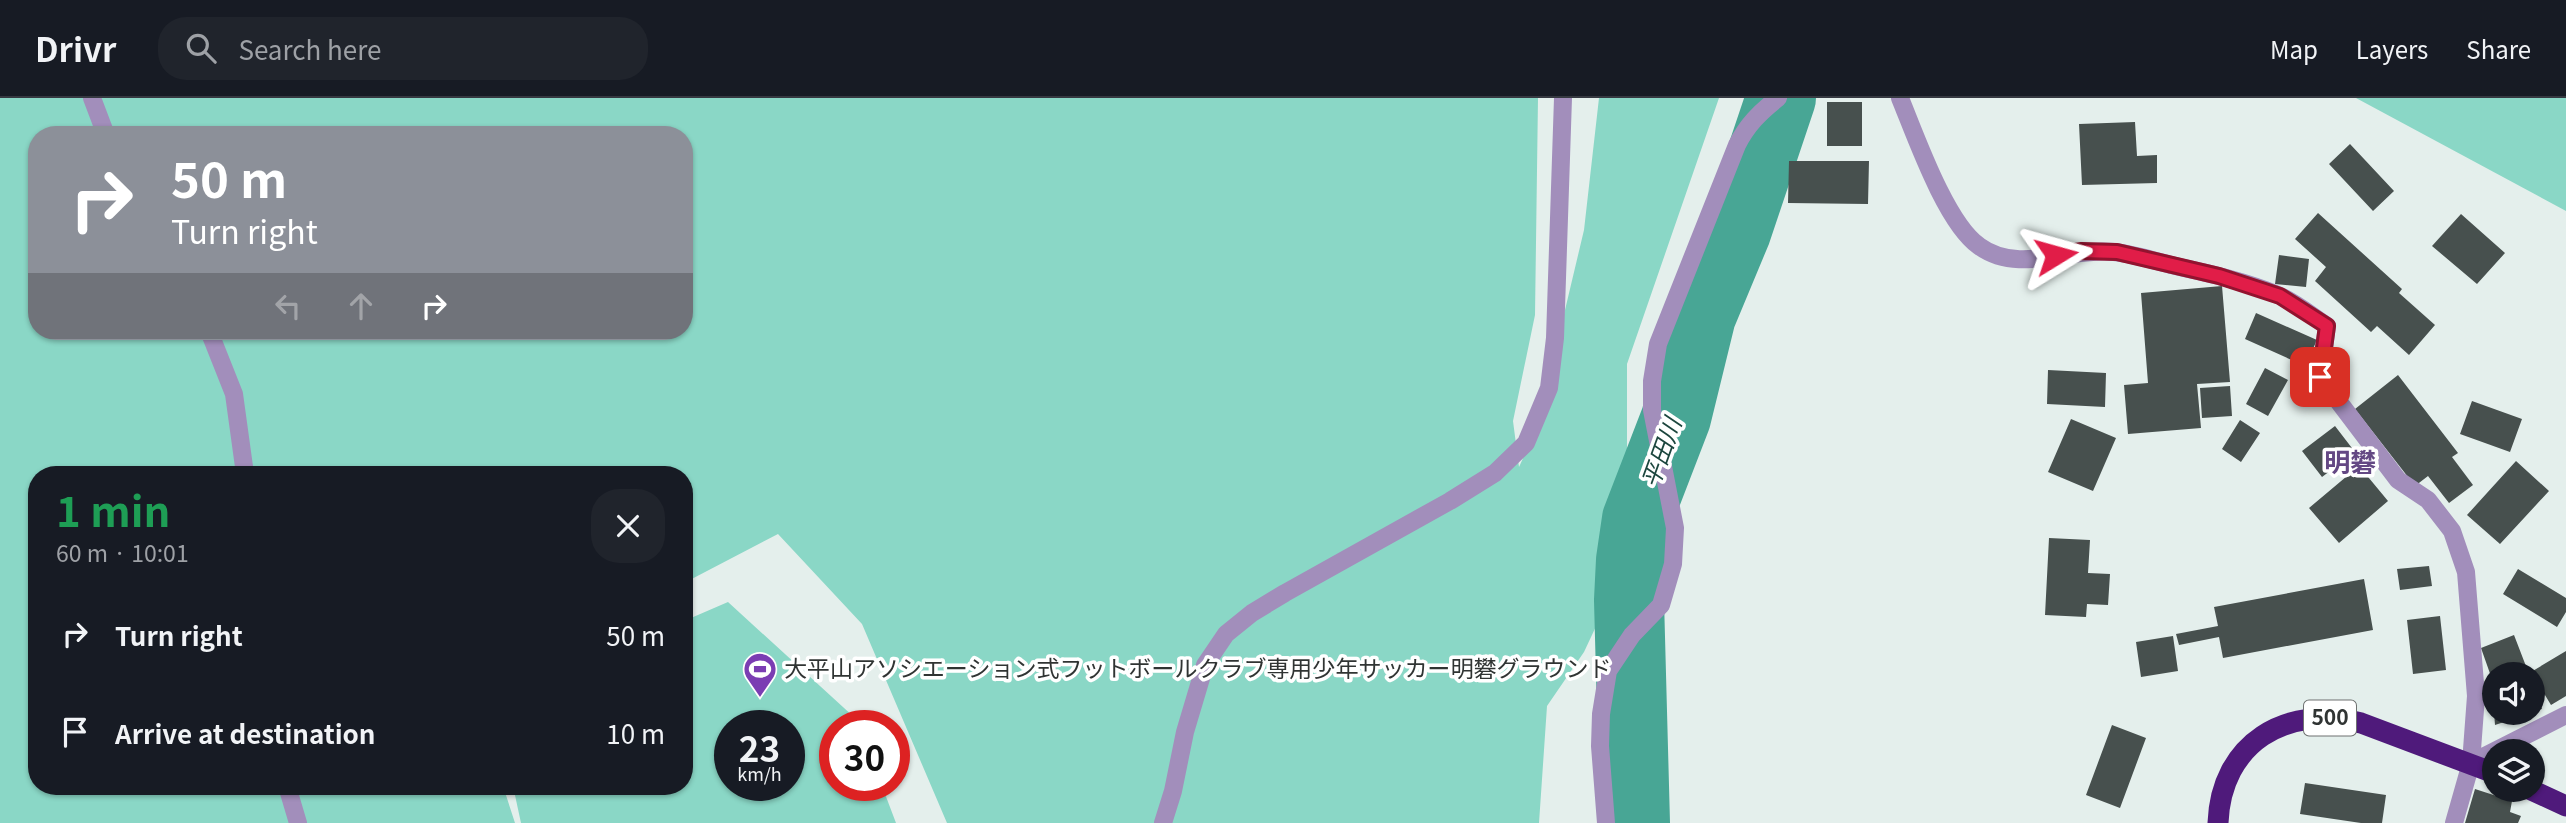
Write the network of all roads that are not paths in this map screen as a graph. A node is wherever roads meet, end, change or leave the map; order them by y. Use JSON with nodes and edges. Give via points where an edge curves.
{"nodes":[{"id":1,"x":92,"y":98,"type":"edge"},
{"id":2,"x":1563,"y":98,"type":"edge"},
{"id":3,"x":1778,"y":98,"type":"edge"},
{"id":4,"x":1900,"y":98,"type":"edge"},
{"id":5,"x":103,"y":126,"type":"edge"},
{"id":6,"x":213,"y":340,"type":"edge"},
{"id":7,"x":244,"y":466,"type":"edge"},
{"id":8,"x":2566,"y":715,"type":"edge"},
{"id":9,"x":2472,"y":763,"type":"junction"},
{"id":10,"x":2482,"y":768,"type":"edge"},
{"id":11,"x":290,"y":795,"type":"edge"},
{"id":12,"x":2545,"y":796,"type":"edge"},
{"id":13,"x":2566,"y":806,"type":"edge"},
{"id":14,"x":298,"y":823,"type":"edge"},
{"id":15,"x":1163,"y":823,"type":"edge"},
{"id":16,"x":1606,"y":823,"type":"edge"},
{"id":17,"x":2218,"y":823,"type":"edge"},
{"id":18,"x":2454,"y":823,"type":"edge"}],
"edges":[{"from":1,"to":5,"type":"street"},
{"from":2,"to":15,"type":"street","via":[[1555,338],[1549,388],[1526,443],[1495,473],[1252,613],[1226,634],[1205,665]]},
{"from":3,"to":16,"type":"street","via":[[1759,113],[1737,145],[1658,344],[1652,411],[1675,528],[1674,564],[1661,605],[1632,635],[1608,671],[1600,746]]},
{"from":4,"to":9,"type":"street","via":[[1948,206],[1962,231],[1981,248],[2029,260],[2082,251],[2117,252],[2280,296],[2327,326],[2320,377],[2385,466],[2428,500],[2452,531],[2466,572],[2476,696]]},
{"from":6,"to":7,"type":"street","via":[[234,394]]},
{"from":8,"to":9,"type":"street"},
{"from":9,"to":10,"type":"highway","number":"500"},
{"from":9,"to":17,"type":"highway","number":"500","via":[[2345,719],[2295,720],[2240,754],[2218,802]]},
{"from":9,"to":18,"type":"street"},
{"from":11,"to":14,"type":"street"},
{"from":12,"to":13,"type":"highway"}]}
